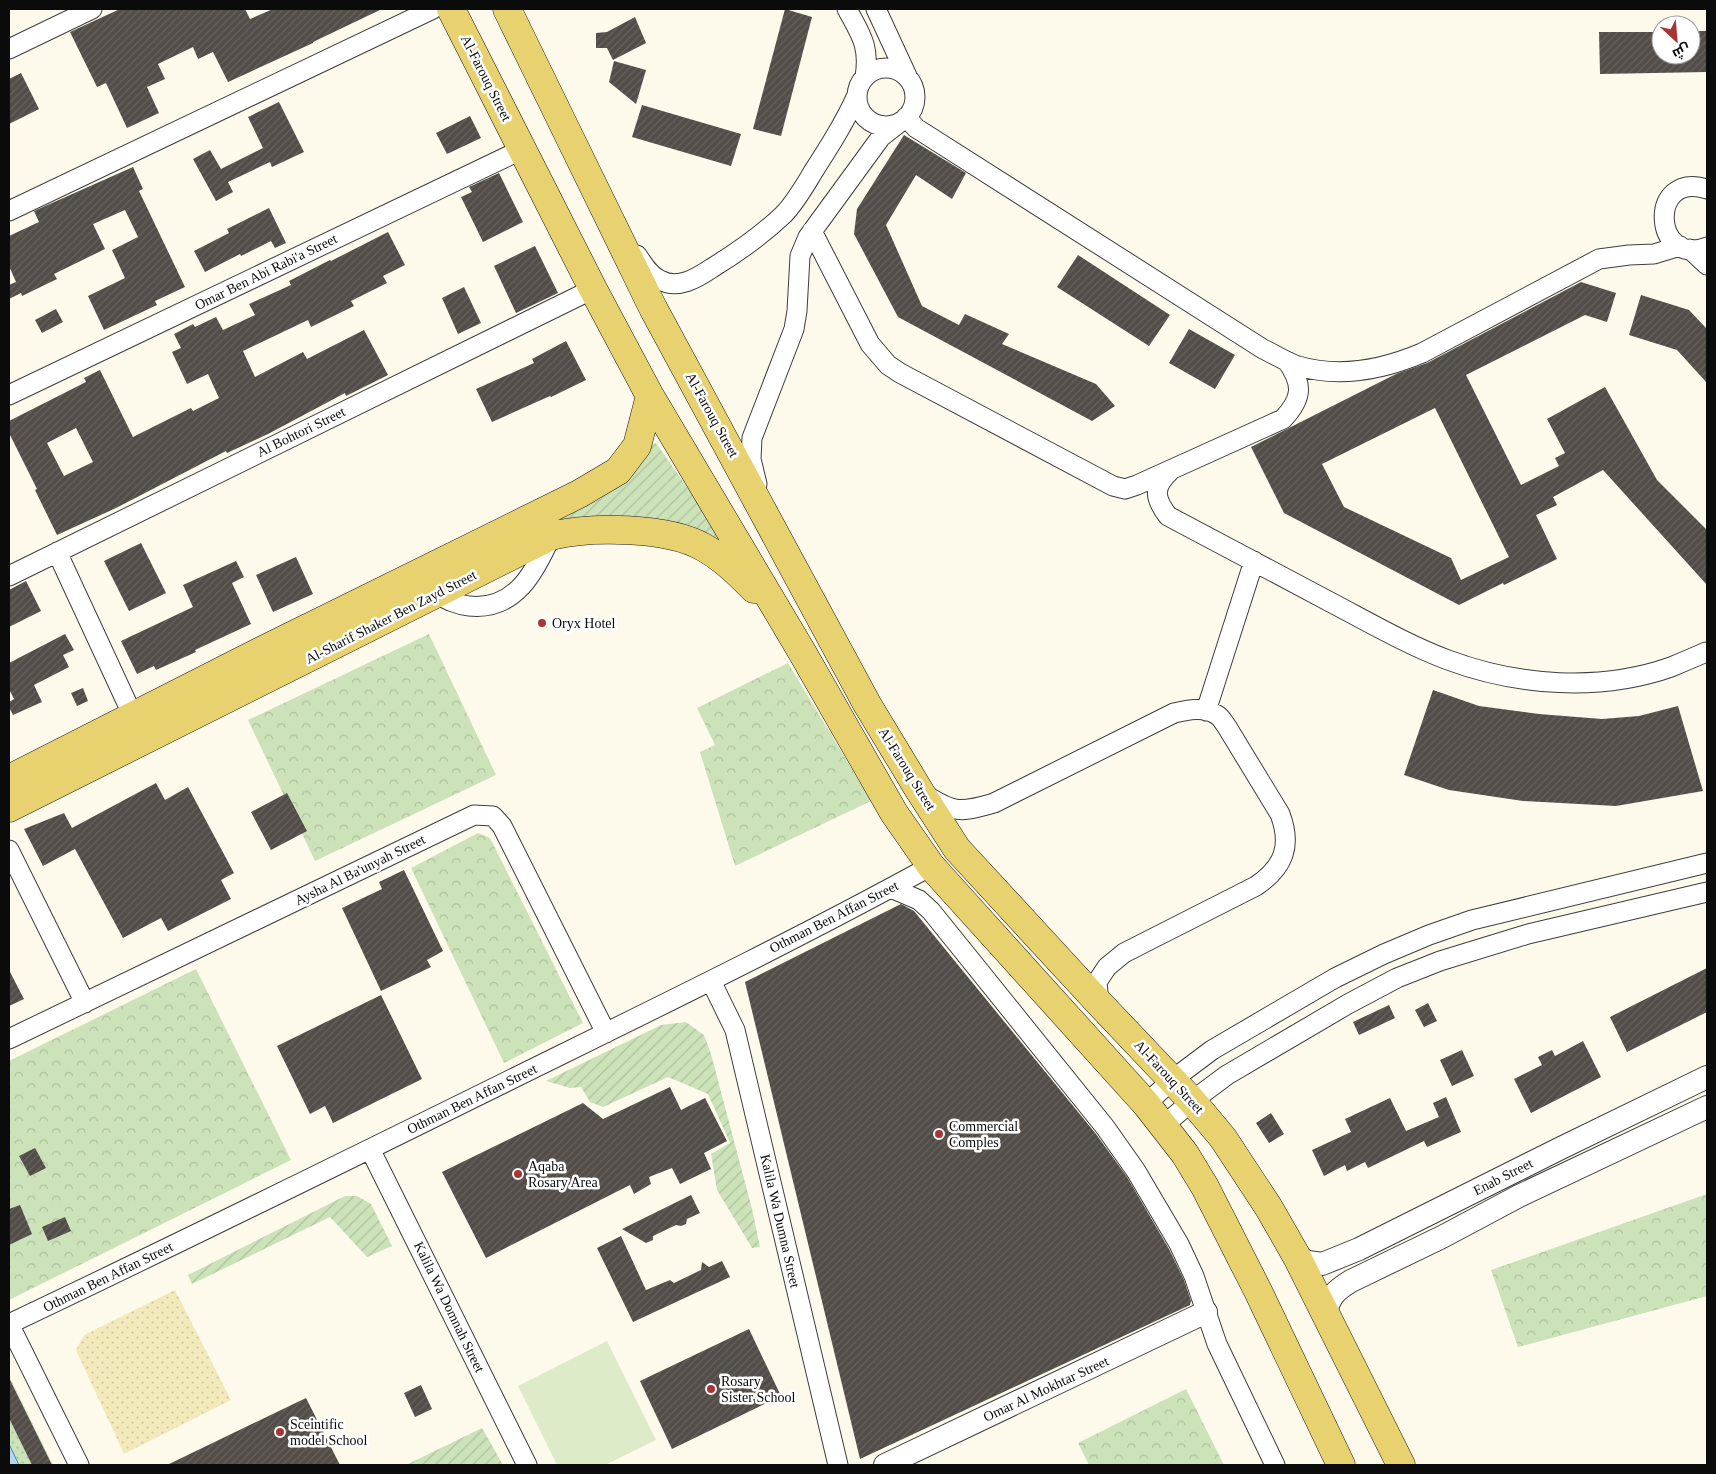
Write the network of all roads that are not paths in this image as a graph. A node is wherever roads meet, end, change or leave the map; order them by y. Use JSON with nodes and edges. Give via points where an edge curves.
{"nodes":[{"id":1,"x":92,"y":9,"type":"edge"},
{"id":2,"x":433,"y":9,"type":"edge"},
{"id":3,"x":451,"y":9,"type":"edge"},
{"id":4,"x":507,"y":9,"type":"edge"},
{"id":5,"x":847,"y":9,"type":"edge"},
{"id":6,"x":876,"y":9,"type":"edge"},
{"id":7,"x":9,"y":49,"type":"edge"},
{"id":8,"x":907,"y":76,"type":"junction"},
{"id":9,"x":864,"y":77,"type":"junction"},
{"id":10,"x":857,"y":96,"type":"junction"},
{"id":11,"x":903,"y":120,"type":"junction"},
{"id":12,"x":523,"y":150,"type":"junction"},
{"id":13,"x":1707,"y":188,"type":"edge"},
{"id":14,"x":605,"y":210,"type":"junction"},
{"id":15,"x":9,"y":211,"type":"edge"},
{"id":16,"x":812,"y":231,"type":"junction"},
{"id":17,"x":1692,"y":247,"type":"edge"},
{"id":18,"x":1707,"y":265,"type":"edge"},
{"id":19,"x":593,"y":289,"type":"junction"},
{"id":20,"x":1287,"y":360,"type":"junction"},
{"id":21,"x":9,"y":395,"type":"edge"},
{"id":22,"x":650,"y":396,"type":"junction"},
{"id":23,"x":1170,"y":470,"type":"junction"},
{"id":24,"x":769,"y":521,"type":"junction"},
{"id":25,"x":551,"y":536,"type":"junction"},
{"id":26,"x":56,"y":552,"type":"junction"},
{"id":27,"x":1254,"y":561,"type":"junction"},
{"id":28,"x":9,"y":576,"type":"edge"},
{"id":29,"x":436,"y":594,"type":"junction"},
{"id":30,"x":774,"y":606,"type":"junction"},
{"id":31,"x":261,"y":651,"type":"junction"},
{"id":32,"x":1706,"y":652,"type":"edge"},
{"id":33,"x":275,"y":675,"type":"junction"},
{"id":34,"x":1206,"y":710,"type":"junction"},
{"id":35,"x":133,"y":716,"type":"junction"},
{"id":36,"x":9,"y":779,"type":"edge"},
{"id":37,"x":919,"y":790,"type":"junction"},
{"id":38,"x":9,"y":808,"type":"edge"},
{"id":39,"x":9,"y":850,"type":"edge"},
{"id":40,"x":1707,"y":863,"type":"edge"},
{"id":41,"x":931,"y":866,"type":"junction"},
{"id":42,"x":891,"y":888,"type":"junction"},
{"id":43,"x":1707,"y":892,"type":"edge"},
{"id":44,"x":711,"y":981,"type":"junction"},
{"id":45,"x":85,"y":1003,"type":"junction"},
{"id":46,"x":1099,"y":1003,"type":"junction"},
{"id":47,"x":606,"y":1033,"type":"junction"},
{"id":48,"x":9,"y":1039,"type":"edge"},
{"id":49,"x":1707,"y":1077,"type":"edge"},
{"id":50,"x":1172,"y":1080,"type":"junction"},
{"id":51,"x":1192,"y":1101,"type":"junction"},
{"id":52,"x":1146,"y":1104,"type":"junction"},
{"id":53,"x":1707,"y":1107,"type":"edge"},
{"id":54,"x":1163,"y":1126,"type":"junction"},
{"id":55,"x":370,"y":1149,"type":"junction"},
{"id":56,"x":1297,"y":1257,"type":"junction"},
{"id":57,"x":1206,"y":1312,"type":"junction"},
{"id":58,"x":1326,"y":1315,"type":"junction"},
{"id":59,"x":9,"y":1324,"type":"edge"},
{"id":60,"x":78,"y":1465,"type":"edge"},
{"id":61,"x":527,"y":1465,"type":"edge"},
{"id":62,"x":838,"y":1465,"type":"edge"},
{"id":63,"x":886,"y":1465,"type":"edge"},
{"id":64,"x":1275,"y":1465,"type":"edge"},
{"id":65,"x":1341,"y":1465,"type":"edge"},
{"id":66,"x":1401,"y":1465,"type":"edge"}],
"edges":[{"from":1,"to":7,"type":"street"},
{"from":2,"to":15,"type":"street"},
{"from":3,"to":12,"type":"main road","name":"Al-Farouq Street"},
{"from":4,"to":14,"type":"main road","name":"Al-Farouq Street"},
{"from":5,"to":9,"type":"street","via":[[866,49]]},
{"from":6,"to":8,"type":"street"},
{"from":8,"to":9,"type":"street","via":[[890,68],[881,68]]},
{"from":8,"to":11,"type":"street","via":[[915,92],[915,101]]},
{"from":9,"to":10,"type":"street"},
{"from":10,"to":11,"type":"street","via":[[858,105],[870,121],[889,126]]},
{"from":10,"to":14,"type":"street","via":[[847,117],[784,214],[746,247],[694,279],[671,284],[649,272]]},
{"from":11,"to":16,"type":"street","via":[[881,137]]},
{"from":11,"to":20,"type":"street","via":[[1263,348]]},
{"from":12,"to":19,"type":"main road","name":"Al-Farouq Street"},
{"from":12,"to":21,"type":"street","name":"Omar Ben Abi Rabi'a Street"},
{"from":13,"to":17,"type":"street","via":[[1686,187],[1669,199],[1664,209],[1665,230],[1671,239]]},
{"from":14,"to":24,"type":"main road","name":"Al-Farouq Street"},
{"from":16,"to":23,"type":"street","via":[[870,344],[888,365],[1113,486],[1137,485]]},
{"from":16,"to":24,"type":"street","via":[[800,256],[798,311],[794,329],[752,438],[751,459]]},
{"from":17,"to":18,"type":"street"},
{"from":17,"to":20,"type":"street","via":[[1599,259],[1422,353],[1388,366],[1327,372]]},
{"from":19,"to":22,"type":"main road","name":"Al-Farouq Street"},
{"from":19,"to":26,"type":"street","name":"Al Bohtori Street"},
{"from":20,"to":23,"type":"street","via":[[1296,374],[1298,399],[1283,419]]},
{"from":22,"to":30,"type":"main road","name":"Al-Farouq Street"},
{"from":22,"to":31,"type":"main road","name":"Al-Sharif Shaker Ben Zayd Street","via":[[637,446],[618,471],[579,494]]},
{"from":23,"to":27,"type":"street","via":[[1157,487],[1159,505],[1168,516]]},
{"from":24,"to":37,"type":"main road","name":"Al-Farouq Street","via":[[867,704]]},
{"from":25,"to":29,"type":"main road","name":"Al-Sharif Shaker Ben Zayd Street"},
{"from":25,"to":29,"type":"street","via":[[532,576],[517,592],[499,602],[483,607],[468,606]]},
{"from":25,"to":30,"type":"main road","name":"Al-Sharif Shaker Ben Zayd Street","via":[[596,530],[652,533],[690,541],[720,557]]},
{"from":26,"to":28,"type":"street","name":"Al Bohtori Street"},
{"from":26,"to":35,"type":"street"},
{"from":27,"to":32,"type":"street","via":[[1402,640],[1448,660],[1516,678],[1551,683],[1592,682],[1670,667]]},
{"from":27,"to":34,"type":"street"},
{"from":29,"to":33,"type":"main road","name":"Al-Sharif Shaker Ben Zayd Street"},
{"from":30,"to":41,"type":"main road","name":"Al-Farouq Street","via":[[894,813]]},
{"from":31,"to":33,"type":"main road"},
{"from":31,"to":35,"type":"main road","name":"Al-Sharif Shaker Ben Zayd Street"},
{"from":33,"to":38,"type":"main road","name":"Al-Sharif Shaker Ben Zayd Street"},
{"from":34,"to":37,"type":"street","via":[[1174,713],[994,803],[974,809],[956,810]]},
{"from":34,"to":46,"type":"street","via":[[1217,714],[1227,727],[1280,814],[1284,825],[1284,851],[1270,876],[1256,886],[1124,953],[1107,967],[1097,982]]},
{"from":35,"to":36,"type":"main road","name":"Al-Sharif Shaker Ben Zayd Street"},
{"from":37,"to":46,"type":"main road","name":"Al-Farouq Street","via":[[957,849]]},
{"from":39,"to":45,"type":"street"},
{"from":40,"to":50,"type":"street","via":[[1472,920],[1430,935],[1335,978],[1212,1050]]},
{"from":41,"to":42,"type":"street","name":"Othman Ben Affan Street"},
{"from":41,"to":52,"type":"main road","name":"Al-Farouq Street"},
{"from":42,"to":44,"type":"street","name":"Othman Ben Affan Street"},
{"from":42,"to":57,"type":"street","via":[[919,900],[931,912],[1121,1148],[1179,1244]]},
{"from":43,"to":51,"type":"street","via":[[1528,934],[1397,978],[1226,1075]]},
{"from":44,"to":47,"type":"street","name":"Othman Ben Affan Street"},
{"from":44,"to":62,"type":"street","name":"Kalila Wa Dumna Street","via":[[735,1030]]},
{"from":45,"to":47,"type":"street","name":"Aysha Al Ba'unyah Street","via":[[474,815],[493,816],[502,826]]},
{"from":45,"to":48,"type":"street","name":"Aysha Al Ba'unyah Street"},
{"from":46,"to":50,"type":"main road","name":"Al-Farouq Street"},
{"from":47,"to":55,"type":"street","name":"Othman Ben Affan Street"},
{"from":49,"to":56,"type":"street","name":"Enab Street","via":[[1359,1249],[1322,1264]]},
{"from":50,"to":51,"type":"main road","name":"Al-Farouq Street"},
{"from":50,"to":52,"type":"street"},
{"from":51,"to":54,"type":"street"},
{"from":51,"to":56,"type":"main road","name":"Al-Farouq Street","via":[[1242,1165]]},
{"from":52,"to":54,"type":"main road","name":"Al-Farouq Street"},
{"from":53,"to":58,"type":"street","name":"Enab Street","via":[[1519,1196],[1351,1281],[1331,1296]]},
{"from":54,"to":65,"type":"main road","name":"Al-Farouq Street","via":[[1185,1154],[1225,1225]]},
{"from":55,"to":59,"type":"street","name":"Othman Ben Affan Street"},
{"from":55,"to":61,"type":"street","name":"Kalila Wa Domnah Street"},
{"from":56,"to":58,"type":"main road","name":"Al-Farouq Street"},
{"from":57,"to":63,"type":"street","name":"Omar Al Mokhtar Street"},
{"from":57,"to":64,"type":"street","via":[[1217,1344]]},
{"from":58,"to":66,"type":"main road","name":"Al-Farouq Street"},
{"from":59,"to":60,"type":"street"}]}
